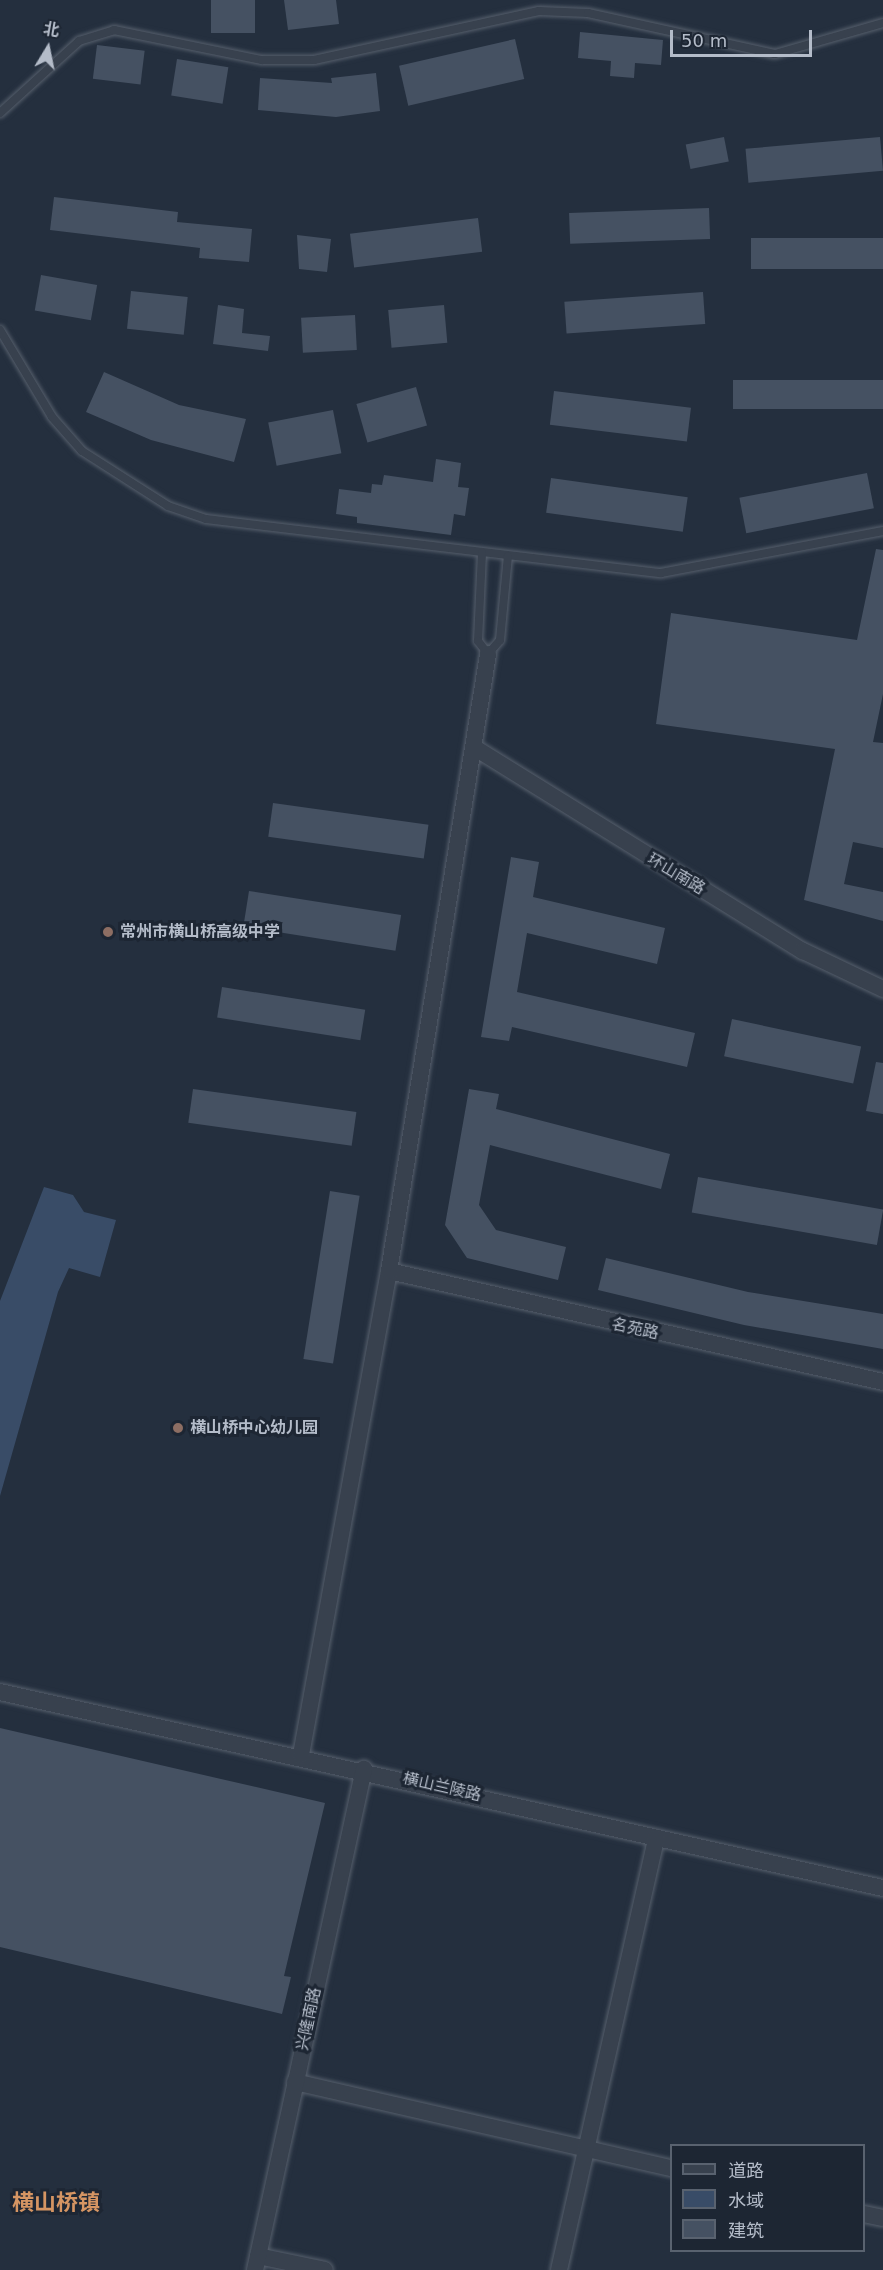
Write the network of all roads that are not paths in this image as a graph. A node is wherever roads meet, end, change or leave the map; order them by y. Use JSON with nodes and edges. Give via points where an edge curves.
{"nodes":[{"id":1,"x":883,"y":23,"type":"edge"},
{"id":2,"x":0,"y":114,"type":"edge"},
{"id":3,"x":0,"y":330,"type":"edge"},
{"id":4,"x":883,"y":531,"type":"edge"},
{"id":5,"x":482,"y":553,"type":"junction"},
{"id":6,"x":508,"y":556,"type":"junction"},
{"id":7,"x":488,"y":654,"type":"junction"},
{"id":8,"x":475,"y":748,"type":"junction"},
{"id":9,"x":883,"y":989,"type":"edge"},
{"id":10,"x":389,"y":1271,"type":"junction"},
{"id":11,"x":883,"y":1383,"type":"edge"},
{"id":12,"x":0,"y":1692,"type":"edge"},
{"id":13,"x":301,"y":1755,"type":"junction"},
{"id":14,"x":364,"y":1768,"type":"junction"},
{"id":15,"x":656,"y":1838,"type":"junction"},
{"id":16,"x":883,"y":1888,"type":"edge"},
{"id":17,"x":295,"y":2082,"type":"junction"},
{"id":18,"x":586,"y":2148,"type":"junction"},
{"id":19,"x":670,"y":2168,"type":"edge"},
{"id":20,"x":865,"y":2214,"type":"edge"},
{"id":21,"x":883,"y":2218,"type":"edge"},
{"id":22,"x":256,"y":2263,"type":"edge"},
{"id":23,"x":325,"y":2270,"type":"edge"},
{"id":24,"x":560,"y":2270,"type":"edge"}],
"edges":[{"from":1,"to":2,"type":"lane","via":[[775,54],[588,13],[539,11],[314,60],[262,60],[114,30],[79,41]]},
{"from":3,"to":5,"type":"lane","via":[[52,417],[82,451],[168,507],[206,519],[294,532]]},
{"from":4,"to":6,"type":"lane","via":[[661,573]]},
{"from":5,"to":6,"type":"lane"},
{"from":5,"to":7,"type":"lane","via":[[478,641]]},
{"from":6,"to":7,"type":"lane","via":[[500,640]]},
{"from":7,"to":8,"type":"street"},
{"from":8,"to":9,"type":"street","name":"环山南路","via":[[803,951]]},
{"from":8,"to":10,"type":"street"},
{"from":10,"to":11,"type":"street","name":"名苑路"},
{"from":10,"to":13,"type":"street"},
{"from":12,"to":13,"type":"street","name":"横山兰陵路"},
{"from":13,"to":14,"type":"street","name":"横山兰陵路"},
{"from":14,"to":15,"type":"street","name":"横山兰陵路"},
{"from":14,"to":17,"type":"street","name":"兴隆南路"},
{"from":15,"to":16,"type":"street","name":"横山兰陵路"},
{"from":15,"to":18,"type":"street"},
{"from":17,"to":18,"type":"street"},
{"from":17,"to":22,"type":"street","name":"兴隆南路"},
{"from":18,"to":19,"type":"street"},
{"from":18,"to":24,"type":"street"},
{"from":20,"to":21,"type":"street"},
{"from":22,"to":23,"type":"street"}]}
